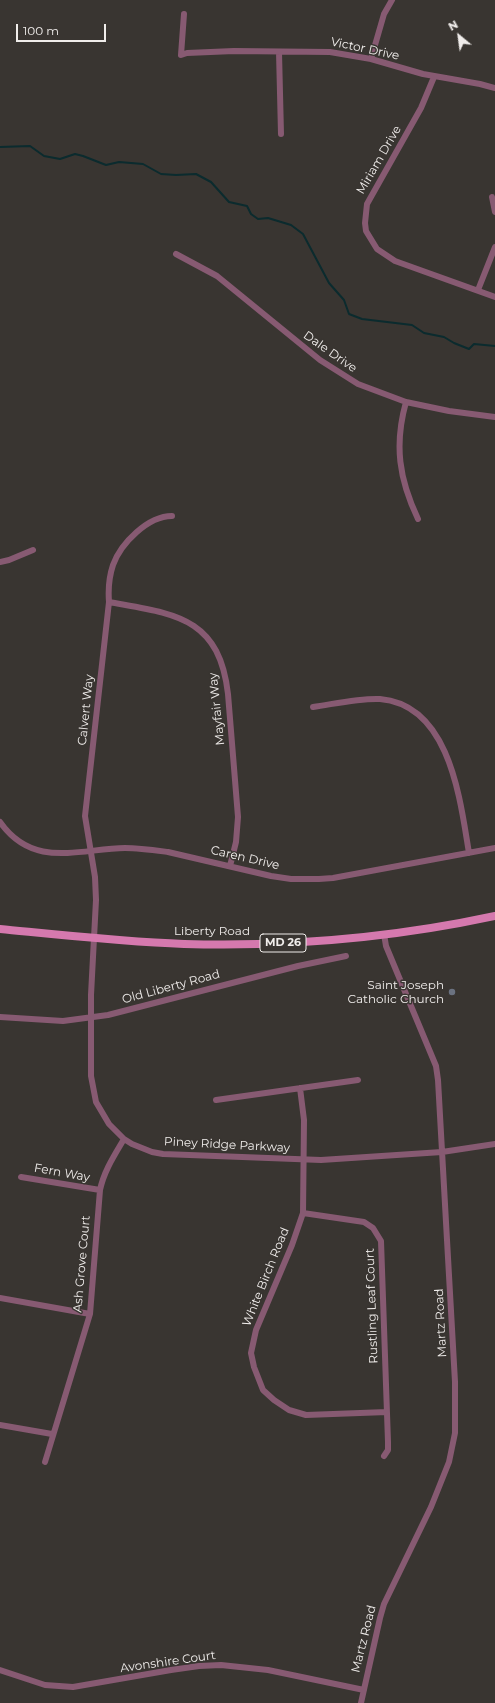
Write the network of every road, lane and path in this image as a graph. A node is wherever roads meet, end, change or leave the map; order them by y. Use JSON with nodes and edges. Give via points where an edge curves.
{"nodes":[{"id":1,"x":392,"y":0,"type":"edge"},
{"id":2,"x":184,"y":14,"type":"dead end"},
{"id":3,"x":279,"y":52,"type":"junction"},
{"id":4,"x":372,"y":59,"type":"junction"},
{"id":5,"x":434,"y":77,"type":"junction"},
{"id":6,"x":495,"y":88,"type":"edge"},
{"id":7,"x":282,"y":134,"type":"dead end"},
{"id":8,"x":492,"y":197,"type":"dead end"},
{"id":9,"x":495,"y":212,"type":"edge"},
{"id":10,"x":495,"y":247,"type":"edge"},
{"id":11,"x":176,"y":254,"type":"dead end"},
{"id":12,"x":478,"y":290,"type":"junction"},
{"id":13,"x":495,"y":297,"type":"edge"},
{"id":14,"x":406,"y":402,"type":"junction"},
{"id":15,"x":495,"y":417,"type":"edge"},
{"id":16,"x":172,"y":516,"type":"dead end"},
{"id":17,"x":418,"y":519,"type":"dead end"},
{"id":18,"x":33,"y":550,"type":"dead end"},
{"id":19,"x":0,"y":562,"type":"edge"},
{"id":20,"x":109,"y":602,"type":"junction"},
{"id":21,"x":313,"y":707,"type":"dead end"},
{"id":22,"x":0,"y":822,"type":"edge"},
{"id":23,"x":495,"y":848,"type":"edge"},
{"id":24,"x":90,"y":851,"type":"junction"},
{"id":25,"x":469,"y":853,"type":"junction"},
{"id":26,"x":230,"y":866,"type":"junction"},
{"id":27,"x":495,"y":916,"type":"edge"},
{"id":28,"x":0,"y":929,"type":"edge"},
{"id":29,"x":384,"y":934,"type":"junction"},
{"id":30,"x":95,"y":938,"type":"junction"},
{"id":31,"x":346,"y":956,"type":"dead end"},
{"id":32,"x":0,"y":1018,"type":"edge"},
{"id":33,"x":91,"y":1018,"type":"junction"},
{"id":34,"x":358,"y":1080,"type":"dead end"},
{"id":35,"x":300,"y":1088,"type":"junction"},
{"id":36,"x":216,"y":1100,"type":"dead end"},
{"id":37,"x":124,"y":1139,"type":"junction"},
{"id":38,"x":495,"y":1144,"type":"edge"},
{"id":39,"x":442,"y":1152,"type":"junction"},
{"id":40,"x":304,"y":1160,"type":"junction"},
{"id":41,"x":21,"y":1177,"type":"dead end"},
{"id":42,"x":100,"y":1190,"type":"junction"},
{"id":43,"x":303,"y":1213,"type":"junction"},
{"id":44,"x":0,"y":1298,"type":"edge"},
{"id":45,"x":90,"y":1314,"type":"junction"},
{"id":46,"x":387,"y":1412,"type":"junction"},
{"id":47,"x":0,"y":1424,"type":"edge"},
{"id":48,"x":52,"y":1434,"type":"junction"},
{"id":49,"x":384,"y":1456,"type":"dead end"},
{"id":50,"x":45,"y":1462,"type":"dead end"},
{"id":51,"x":0,"y":1670,"type":"edge"},
{"id":52,"x":364,"y":1690,"type":"junction"},
{"id":53,"x":361,"y":1703,"type":"edge"}],
"edges":[{"from":1,"to":4,"type":"street","via":[[384,14]]},
{"from":2,"to":3,"type":"street","name":"Victor Drive","via":[[181,55],[234,51]]},
{"from":3,"to":4,"type":"street","name":"Victor Drive","via":[[330,52]]},
{"from":3,"to":7,"type":"street"},
{"from":4,"to":5,"type":"street","name":"Victor Drive"},
{"from":5,"to":6,"type":"street","name":"Victor Drive"},
{"from":5,"to":12,"type":"street","name":"Miriam Drive","via":[[421,108],[367,204],[366,231],[377,249],[395,261]]},
{"from":8,"to":9,"type":"street"},
{"from":10,"to":12,"type":"street"},
{"from":11,"to":14,"type":"street","name":"Dale Drive","via":[[217,276],[331,368],[358,384]]},
{"from":12,"to":13,"type":"street","name":"Miriam Drive"},
{"from":14,"to":15,"type":"street","name":"Dale Drive"},
{"from":14,"to":17,"type":"street","via":[[400,429],[400,458],[404,483]]},
{"from":16,"to":20,"type":"street","name":"Calvert Way","via":[[146,525],[123,547],[116,557],[112,570],[108,587]]},
{"from":18,"to":19,"type":"street"},
{"from":20,"to":24,"type":"street","name":"Calvert Way","via":[[86,809]]},
{"from":20,"to":26,"type":"street","name":"Mayfair Way","via":[[155,610],[184,620],[206,636],[222,661],[227,688],[238,818]]},
{"from":21,"to":25,"type":"street","via":[[379,699],[407,708],[426,722],[439,739],[453,774]]},
{"from":22,"to":24,"type":"street","name":"Caren Drive","via":[[13,836],[37,850],[64,854]]},
{"from":23,"to":25,"type":"street","name":"Caren Drive"},
{"from":24,"to":26,"type":"street","name":"Caren Drive","via":[[152,849]]},
{"from":24,"to":30,"type":"street","name":"Calvert Way","via":[[96,889]]},
{"from":25,"to":26,"type":"street","name":"Caren Drive","via":[[319,879],[291,879]]},
{"from":27,"to":29,"type":"main road","name":"Liberty Road","number":"MD 26","via":[[452,925]]},
{"from":28,"to":30,"type":"main road","name":"Liberty Road","number":"MD 26"},
{"from":29,"to":30,"type":"main road","name":"Liberty Road","number":"MD 26","via":[[311,941],[221,944],[176,944]]},
{"from":29,"to":39,"type":"street","name":"Martz Road","via":[[386,946],[436,1066]]},
{"from":30,"to":33,"type":"street","name":"Piney Ridge Parkway"},
{"from":31,"to":33,"type":"street","name":"Old Liberty Road"},
{"from":32,"to":33,"type":"street","name":"Old Liberty Road","via":[[41,1021]]},
{"from":33,"to":37,"type":"street","name":"Piney Ridge Parkway","via":[[93,1094],[105,1119]]},
{"from":34,"to":35,"type":"street"},
{"from":35,"to":36,"type":"street"},
{"from":35,"to":40,"type":"street","name":"White Birch Road","via":[[304,1120]]},
{"from":37,"to":40,"type":"street","name":"Piney Ridge Parkway","via":[[142,1149],[163,1154]]},
{"from":37,"to":42,"type":"street","name":"Ash Grove Court","via":[[109,1163]]},
{"from":38,"to":39,"type":"street","name":"Piney Ridge Parkway"},
{"from":39,"to":40,"type":"street","name":"Piney Ridge Parkway"},
{"from":39,"to":52,"type":"street","name":"Martz Road","via":[[455,1382],[454,1439],[445,1474],[384,1604]]},
{"from":40,"to":43,"type":"street","name":"White Birch Road"},
{"from":41,"to":42,"type":"street","name":"Fern Way"},
{"from":42,"to":45,"type":"street","name":"Ash Grove Court"},
{"from":43,"to":46,"type":"street","name":"Rustling Leaf Court","via":[[364,1222],[373,1228],[381,1241]]},
{"from":43,"to":46,"type":"street","name":"White Birch Road","via":[[256,1330],[252,1353],[257,1377],[263,1390],[274,1400],[289,1410],[306,1415]]},
{"from":44,"to":45,"type":"street"},
{"from":45,"to":48,"type":"street","name":"Ash Grove Court"},
{"from":46,"to":49,"type":"street","name":"Rustling Leaf Court","via":[[388,1450]]},
{"from":47,"to":48,"type":"street"},
{"from":48,"to":50,"type":"street","name":"Ash Grove Court"},
{"from":51,"to":52,"type":"street","name":"Avonshire Court","via":[[45,1685],[73,1686],[199,1666],[221,1665],[268,1670]]},
{"from":52,"to":53,"type":"street","name":"Martz Road"}]}
